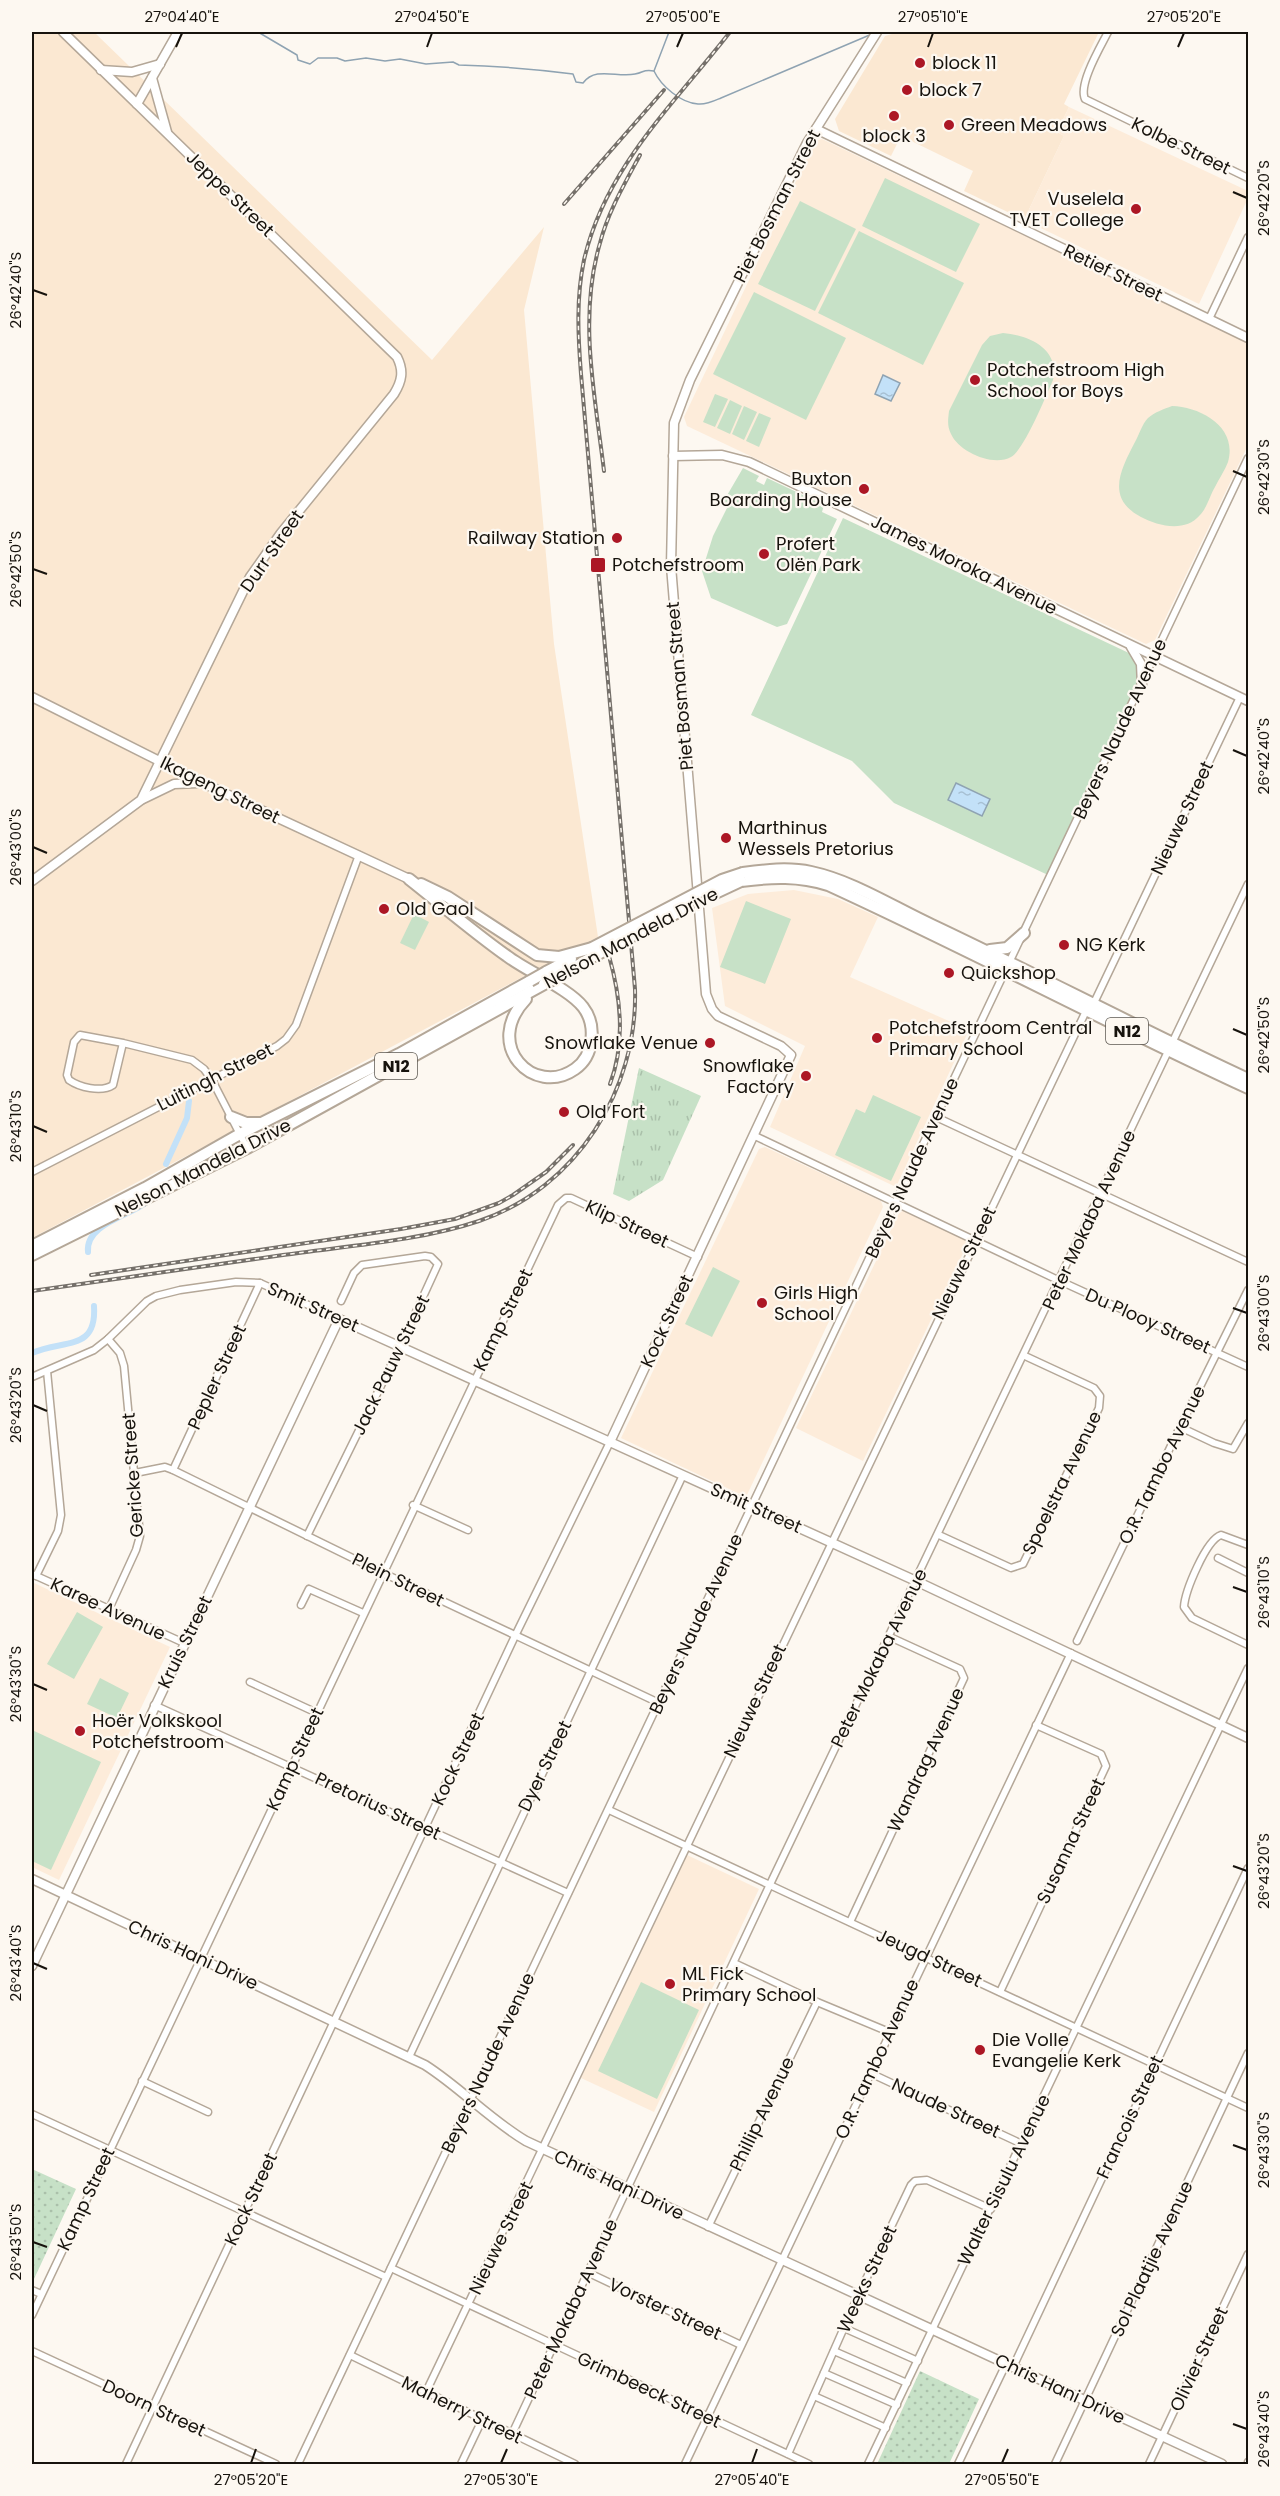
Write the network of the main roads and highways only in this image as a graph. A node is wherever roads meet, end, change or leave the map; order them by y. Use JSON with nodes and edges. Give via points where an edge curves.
{"nodes":[{"id":1,"x":742,"y":877,"type":"junction"},
{"id":2,"x":1024,"y":933,"type":"road end"},
{"id":3,"x":986,"y":950,"type":"junction"},
{"id":4,"x":593,"y":952,"type":"junction"},
{"id":5,"x":1009,"y":966,"type":"junction"},
{"id":6,"x":551,"y":975,"type":"junction"},
{"id":7,"x":542,"y":986,"type":"junction"},
{"id":8,"x":1171,"y":1048,"type":"junction"},
{"id":9,"x":1248,"y":1079,"type":"edge"},
{"id":10,"x":1248,"y":1088,"type":"edge"},
{"id":11,"x":231,"y":1117,"type":"road end"},
{"id":12,"x":262,"y":1123,"type":"junction"},
{"id":13,"x":32,"y":1246,"type":"edge"},
{"id":14,"x":32,"y":1256,"type":"edge"}],
"edges":[{"from":1,"to":3,"type":"highway","name":"Nelson Mandela Drive","number":"N12","via":[[780,869],[824,876]]},
{"from":1,"to":4,"type":"highway","name":"Nelson Mandela Drive","number":"N12","bridge":true},
{"from":1,"to":5,"type":"highway","name":"Nelson Mandela Drive","number":"N12","via":[[785,877],[828,885]]},
{"from":2,"to":3,"type":"highway","via":[[1007,948]]},
{"from":3,"to":5,"type":"highway","name":"Nelson Mandela Drive","number":"N12"},
{"from":4,"to":6,"type":"highway","name":"Nelson Mandela Drive","number":"N12"},
{"from":4,"to":7,"type":"highway","via":[[560,957],[537,955],[448,897],[409,879],[507,957],[582,1007],[592,1028],[588,1052],[577,1068],[560,1076],[532,1073],[510,1046],[508,1030],[513,1015]]},
{"from":5,"to":8,"type":"highway","name":"Nelson Mandela Drive","number":"N12"},
{"from":6,"to":7,"type":"highway","name":"Nelson Mandela Drive","number":"N12","bridge":true},
{"from":6,"to":12,"type":"highway","name":"Nelson Mandela Drive","number":"N12","bridge":true,"via":[[530,981],[399,1054]]},
{"from":7,"to":14,"type":"highway","name":"Nelson Mandela Drive","number":"N12","via":[[247,1148]]},
{"from":8,"to":9,"type":"highway","name":"Nelson Mandela Drive","number":"N12"},
{"from":8,"to":10,"type":"highway","name":"Nelson Mandela Drive","number":"N12"},
{"from":11,"to":12,"type":"highway","via":[[246,1123]]},
{"from":12,"to":13,"type":"highway","name":"Nelson Mandela Drive","number":"N12"}]}
